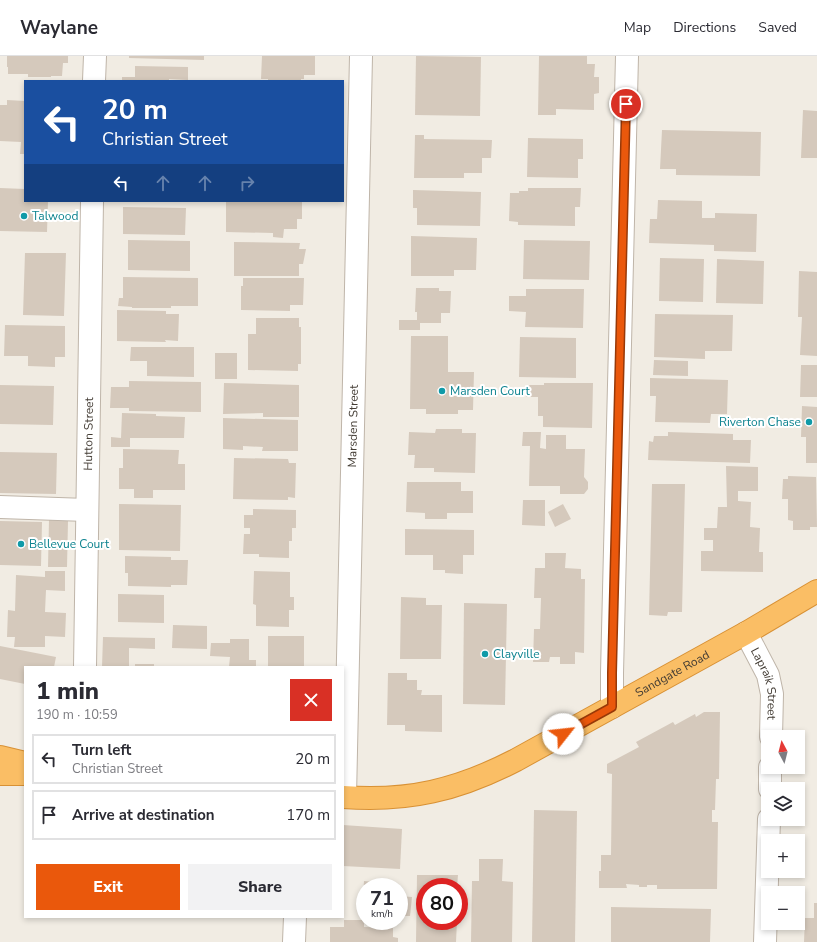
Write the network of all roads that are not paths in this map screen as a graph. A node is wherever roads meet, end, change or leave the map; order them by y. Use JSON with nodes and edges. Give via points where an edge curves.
{"nodes":[{"id":1,"x":95,"y":56,"type":"edge"},
{"id":2,"x":361,"y":56,"type":"edge"},
{"id":3,"x":627,"y":56,"type":"edge"},
{"id":4,"x":94,"y":80,"type":"edge"},
{"id":5,"x":92,"y":202,"type":"edge"},
{"id":6,"x":0,"y":507,"type":"edge"},
{"id":7,"x":87,"y":510,"type":"junction"},
{"id":8,"x":817,"y":592,"type":"edge"},
{"id":9,"x":746,"y":633,"type":"junction"},
{"id":10,"x":85,"y":666,"type":"edge"},
{"id":11,"x":612,"y":707,"type":"junction"},
{"id":12,"x":771,"y":730,"type":"edge"},
{"id":13,"x":0,"y":757,"type":"edge"},
{"id":14,"x":24,"y":763,"type":"edge"},
{"id":15,"x":0,"y":774,"type":"edge"},
{"id":16,"x":24,"y":774,"type":"edge"},
{"id":17,"x":344,"y":797,"type":"edge"},
{"id":18,"x":769,"y":826,"type":"edge"},
{"id":19,"x":295,"y":918,"type":"edge"},
{"id":20,"x":294,"y":942,"type":"edge"},
{"id":21,"x":765,"y":942,"type":"edge"}],
"edges":[{"from":1,"to":4,"type":"street"},
{"from":2,"to":17,"type":"street","name":"Marsden Street"},
{"from":3,"to":11,"type":"street"},
{"from":5,"to":7,"type":"street","name":"Hutton Street"},
{"from":6,"to":7,"type":"street"},
{"from":7,"to":10,"type":"street","name":"Hutton Street"},
{"from":8,"to":9,"type":"highway","name":"Sandgate Road"},
{"from":9,"to":11,"type":"highway","name":"Sandgate Road"},
{"from":9,"to":12,"type":"street","name":"Lapraik Street","via":[[768,675],[772,694]]},
{"from":11,"to":17,"type":"highway","name":"Sandgate Road","via":[[490,774],[463,784],[391,797]]},
{"from":13,"to":14,"type":"highway"},
{"from":15,"to":16,"type":"highway"},
{"from":18,"to":21,"type":"street"},
{"from":19,"to":20,"type":"street"}]}
